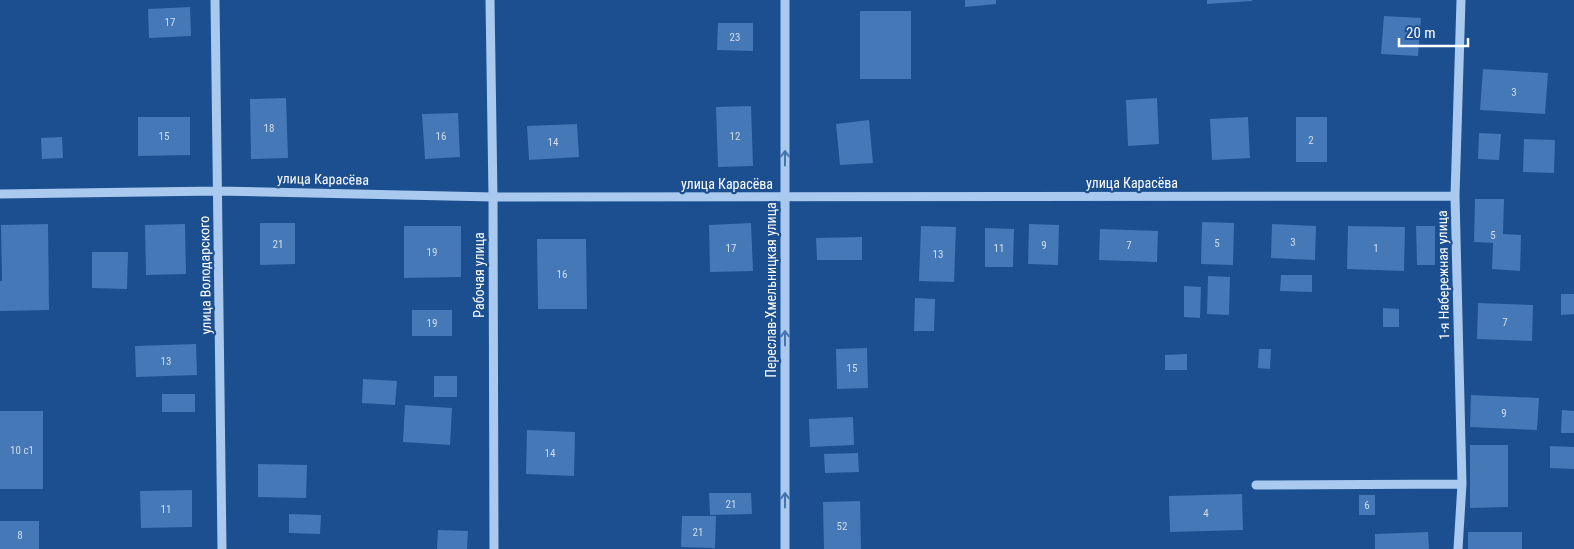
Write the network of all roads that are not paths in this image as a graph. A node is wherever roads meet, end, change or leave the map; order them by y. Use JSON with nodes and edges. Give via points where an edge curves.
{"nodes":[{"id":1,"x":215,"y":0,"type":"edge"},
{"id":2,"x":490,"y":0,"type":"edge"},
{"id":3,"x":785,"y":0,"type":"edge"},
{"id":4,"x":1461,"y":0,"type":"edge"},
{"id":5,"x":218,"y":190,"type":"junction"},
{"id":6,"x":0,"y":194,"type":"edge"},
{"id":7,"x":1455,"y":196,"type":"junction"},
{"id":8,"x":493,"y":197,"type":"junction"},
{"id":9,"x":785,"y":197,"type":"junction"},
{"id":10,"x":1462,"y":484,"type":"junction"},
{"id":11,"x":1256,"y":485,"type":"dead end"},
{"id":12,"x":222,"y":549,"type":"edge"},
{"id":13,"x":494,"y":549,"type":"edge"},
{"id":14,"x":785,"y":549,"type":"edge"},
{"id":15,"x":1458,"y":549,"type":"edge"}],
"edges":[{"from":1,"to":5,"type":"street","name":"улица Володарского"},
{"from":2,"to":8,"type":"street","name":"Рабочая улица"},
{"from":9,"to":3,"type":"street","name":"Переслав-Хмельницкая улица","one_way":true},
{"from":4,"to":7,"type":"street","name":"1-я Набережная улица"},
{"from":5,"to":6,"type":"street","name":"улица Карасёва"},
{"from":5,"to":8,"type":"street","name":"улица Карасёва"},
{"from":5,"to":12,"type":"street","name":"улица Володарского"},
{"from":7,"to":9,"type":"street","name":"улица Карасёва"},
{"from":7,"to":10,"type":"street","name":"1-я Набережная улица"},
{"from":8,"to":9,"type":"street","name":"улица Карасёва"},
{"from":8,"to":13,"type":"street","name":"Рабочая улица"},
{"from":14,"to":9,"type":"street","name":"Переслав-Хмельницкая улица","one_way":true},
{"from":10,"to":11,"type":"street"},
{"from":10,"to":15,"type":"street","name":"1-я Набережная улица"}]}
